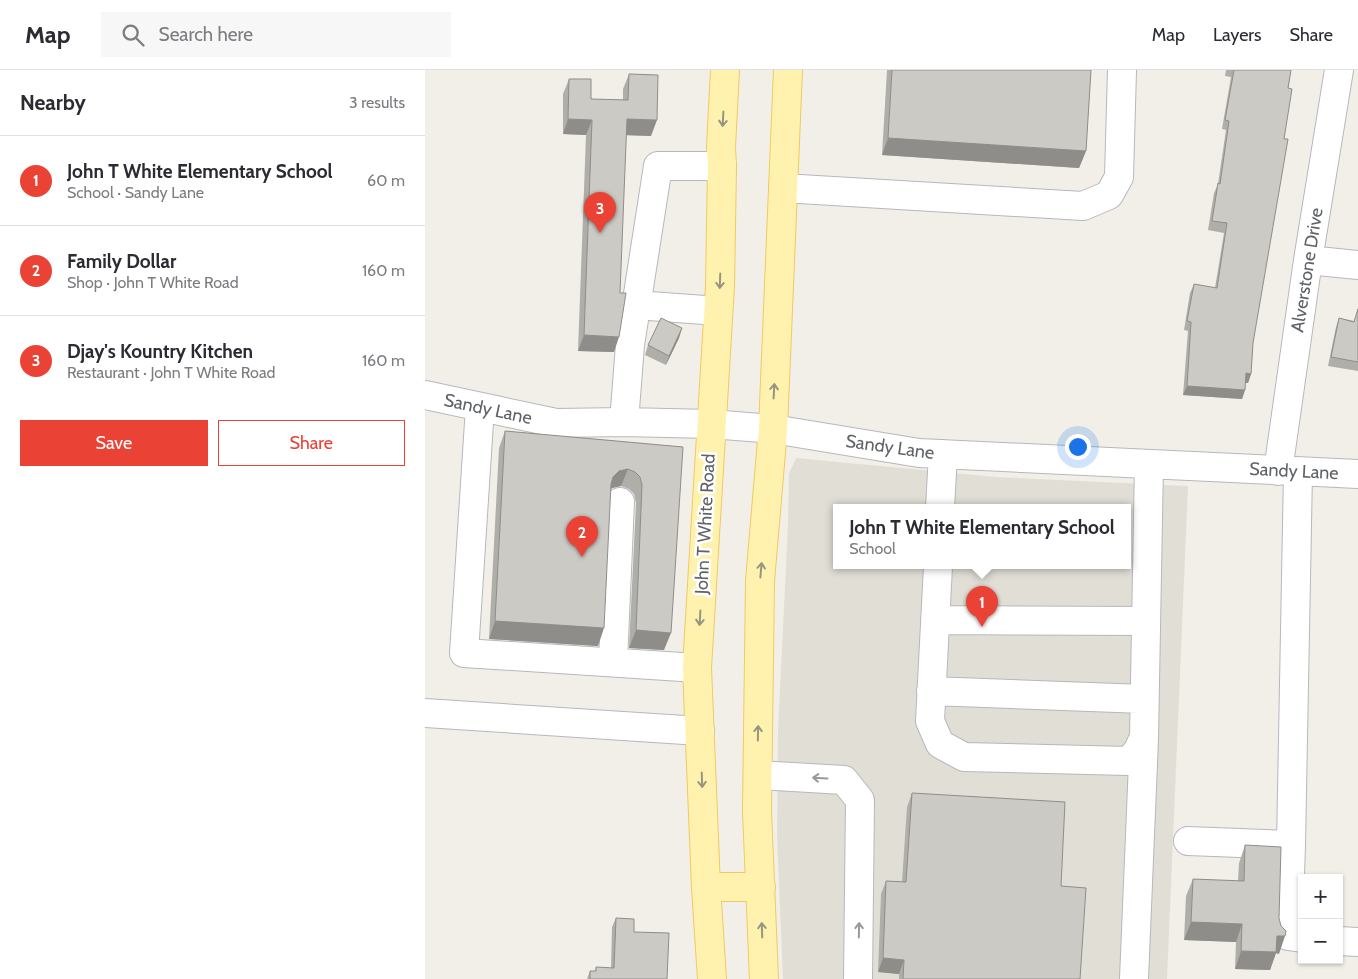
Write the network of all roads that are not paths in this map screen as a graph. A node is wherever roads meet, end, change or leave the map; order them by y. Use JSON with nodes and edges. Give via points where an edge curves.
{"nodes":[{"id":1,"x":725,"y":70,"type":"edge"},
{"id":2,"x":788,"y":70,"type":"edge"},
{"id":3,"x":1122,"y":70,"type":"edge"},
{"id":4,"x":1339,"y":70,"type":"edge"},
{"id":5,"x":722,"y":166,"type":"junction"},
{"id":6,"x":783,"y":188,"type":"junction"},
{"id":7,"x":1308,"y":260,"type":"junction"},
{"id":8,"x":1358,"y":265,"type":"edge"},
{"id":9,"x":636,"y":305,"type":"junction"},
{"id":10,"x":718,"y":311,"type":"junction"},
{"id":11,"x":425,"y":395,"type":"edge"},
{"id":12,"x":480,"y":407,"type":"junction"},
{"id":13,"x":624,"y":422,"type":"junction"},
{"id":14,"x":711,"y":424,"type":"junction"},
{"id":15,"x":773,"y":429,"type":"junction"},
{"id":16,"x":943,"y":454,"type":"junction"},
{"id":17,"x":1149,"y":464,"type":"junction"},
{"id":18,"x":1288,"y":471,"type":"junction"},
{"id":19,"x":1358,"y":474,"type":"edge"},
{"id":20,"x":620,"y":502,"type":"dead end"},
{"id":21,"x":941,"y":504,"type":"edge"},
{"id":22,"x":1137,"y":541,"type":"edge"},
{"id":23,"x":938,"y":569,"type":"edge"},
{"id":24,"x":935,"y":620,"type":"junction"},
{"id":25,"x":1146,"y":620,"type":"junction"},
{"id":26,"x":613,"y":662,"type":"junction"},
{"id":27,"x":697,"y":668,"type":"junction"},
{"id":28,"x":931,"y":691,"type":"junction"},
{"id":29,"x":1144,"y":699,"type":"junction"},
{"id":30,"x":425,"y":713,"type":"edge"},
{"id":31,"x":700,"y":731,"type":"junction"},
{"id":32,"x":1144,"y":737,"type":"junction"},
{"id":33,"x":758,"y":774,"type":"junction"},
{"id":34,"x":1189,"y":841,"type":"dead end"},
{"id":35,"x":1291,"y":845,"type":"junction"},
{"id":36,"x":706,"y":887,"type":"junction"},
{"id":37,"x":761,"y":888,"type":"junction"},
{"id":38,"x":1298,"y":937,"type":"edge"},
{"id":39,"x":1343,"y":941,"type":"edge"},
{"id":40,"x":1358,"y":942,"type":"edge"},
{"id":41,"x":712,"y":979,"type":"edge"},
{"id":42,"x":764,"y":979,"type":"edge"},
{"id":43,"x":858,"y":979,"type":"edge"},
{"id":44,"x":1134,"y":979,"type":"edge"}],
"edges":[{"from":1,"to":5,"type":"main road","name":"John T White Road","one_way":true},
{"from":2,"to":6,"type":"main road"},
{"from":3,"to":6,"type":"street","via":[[1119,177],[1109,195],[1083,206]]},
{"from":4,"to":7,"type":"street","name":"Alverstone Drive"},
{"from":5,"to":9,"type":"street","via":[[658,166]]},
{"from":5,"to":10,"type":"main road","name":"John T White Road","one_way":true},
{"from":15,"to":6,"type":"main road","one_way":true},
{"from":7,"to":8,"type":"street"},
{"from":7,"to":18,"type":"street","name":"Alverstone Drive"},
{"from":9,"to":10,"type":"street"},
{"from":9,"to":13,"type":"street"},
{"from":10,"to":14,"type":"main road","name":"John T White Road"},
{"from":11,"to":12,"type":"street","name":"Sandy Lane"},
{"from":12,"to":13,"type":"street","name":"Sandy Lane","via":[[556,424]]},
{"from":12,"to":26,"type":"street","via":[[464,653]]},
{"from":13,"to":14,"type":"street","name":"Sandy Lane"},
{"from":14,"to":15,"type":"street","name":"Sandy Lane"},
{"from":14,"to":27,"type":"main road","name":"John T White Road","one_way":true},
{"from":15,"to":16,"type":"street","name":"Sandy Lane","via":[[919,453]]},
{"from":33,"to":15,"type":"main road","one_way":true,"via":[[760,581]]},
{"from":16,"to":17,"type":"street","name":"Sandy Lane"},
{"from":16,"to":21,"type":"street"},
{"from":17,"to":18,"type":"street","name":"Sandy Lane"},
{"from":17,"to":22,"type":"street"},
{"from":18,"to":19,"type":"street","name":"Sandy Lane"},
{"from":18,"to":35,"type":"street","name":"Alverstone Drive"},
{"from":20,"to":26,"type":"street"},
{"from":22,"to":25,"type":"street"},
{"from":23,"to":24,"type":"street"},
{"from":24,"to":25,"type":"street"},
{"from":24,"to":28,"type":"street"},
{"from":25,"to":29,"type":"street"},
{"from":26,"to":27,"type":"street"},
{"from":27,"to":31,"type":"main road","name":"John T White Road"},
{"from":28,"to":29,"type":"street"},
{"from":28,"to":32,"type":"street","via":[[930,721],[940,744],[965,757],[1129,761]]},
{"from":29,"to":32,"type":"street"},
{"from":30,"to":31,"type":"street"},
{"from":31,"to":36,"type":"main road","name":"John T White Road","one_way":true},
{"from":32,"to":44,"type":"street"},
{"from":33,"to":37,"type":"main road"},
{"from":43,"to":33,"type":"street","one_way":true,"via":[[860,800],[843,780]]},
{"from":34,"to":35,"type":"street"},
{"from":35,"to":38,"type":"street","name":"Alverstone Drive","via":[[1287,936]]},
{"from":36,"to":37,"type":"main road"},
{"from":36,"to":41,"type":"main road","name":"John T White Road"},
{"from":42,"to":37,"type":"main road","one_way":true},
{"from":39,"to":40,"type":"street"}]}
